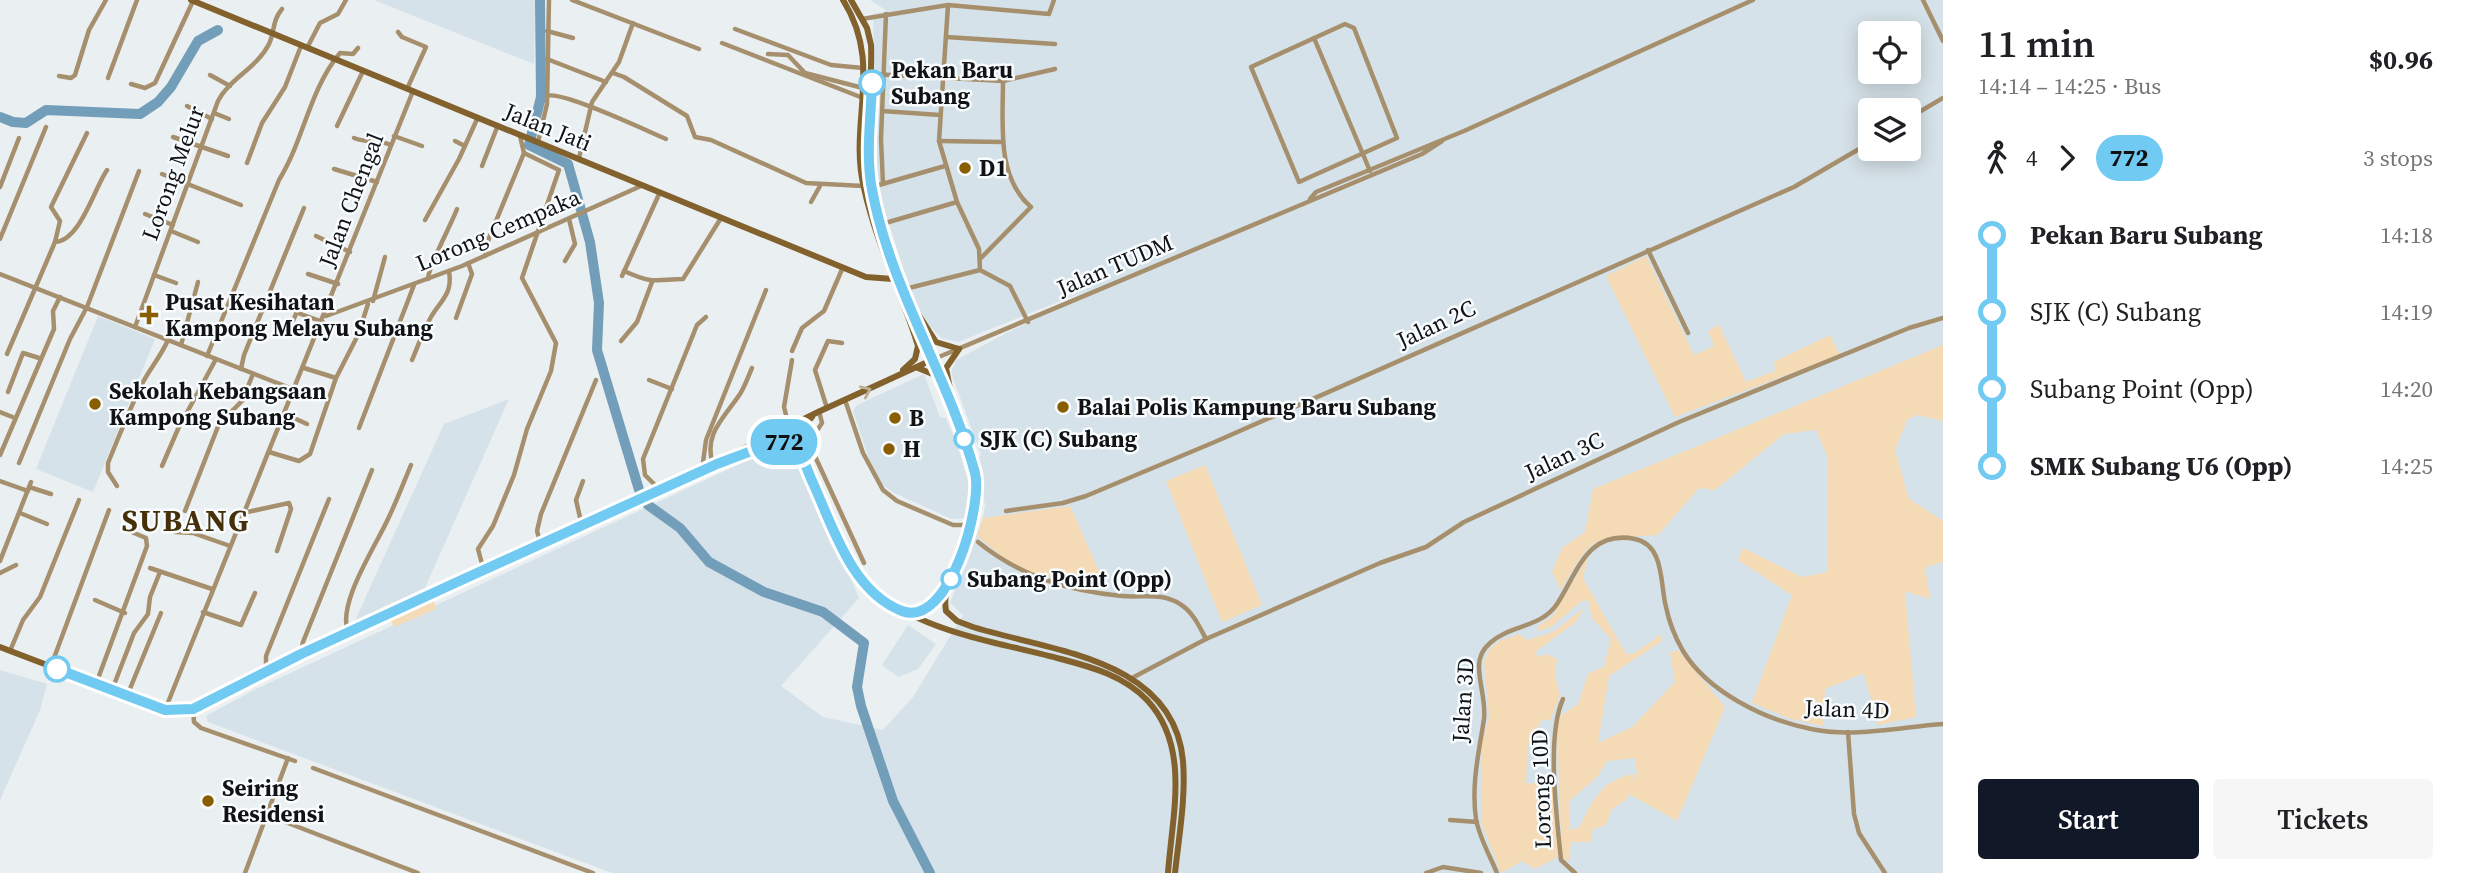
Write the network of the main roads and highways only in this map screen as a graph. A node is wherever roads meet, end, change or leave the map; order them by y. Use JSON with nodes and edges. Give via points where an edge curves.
{"nodes":[{"id":1,"x":192,"y":0,"type":"edge"},
{"id":2,"x":843,"y":0,"type":"edge"},
{"id":3,"x":851,"y":0,"type":"edge"},
{"id":4,"x":888,"y":267,"type":"junction"},
{"id":5,"x":874,"y":278,"type":"junction"},
{"id":6,"x":893,"y":279,"type":"junction"},
{"id":7,"x":911,"y":306,"type":"junction"},
{"id":8,"x":934,"y":359,"type":"junction"},
{"id":9,"x":916,"y":368,"type":"junction"},
{"id":10,"x":894,"y":378,"type":"junction"},
{"id":11,"x":941,"y":378,"type":"junction"},
{"id":12,"x":952,"y":407,"type":"junction"},
{"id":13,"x":819,"y":411,"type":"junction"},
{"id":14,"x":799,"y":451,"type":"junction"},
{"id":15,"x":715,"y":465,"type":"junction"},
{"id":16,"x":947,"y":588,"type":"junction"},
{"id":17,"x":903,"y":612,"type":"junction"},
{"id":18,"x":0,"y":647,"type":"edge"},
{"id":19,"x":1168,"y":873,"type":"edge"},
{"id":20,"x":1175,"y":873,"type":"edge"}],
"edges":[{"from":1,"to":5,"type":"main road","name":"Jalan Jati"},
{"from":2,"to":4,"type":"main road","via":[[864,48],[863,186]]},
{"from":3,"to":7,"type":"main road","via":[[871,45],[872,187]]},
{"from":4,"to":5,"type":"main road"},
{"from":4,"to":6,"type":"main road"},
{"from":5,"to":6,"type":"main road","name":"Jalan Jati"},
{"from":6,"to":10,"type":"main road","via":[[918,352]]},
{"from":7,"to":8,"type":"main road"},
{"from":7,"to":12,"type":"main road","via":[[936,342],[959,349],[946,368]]},
{"from":8,"to":9,"type":"main road"},
{"from":8,"to":11,"type":"main road"},
{"from":9,"to":10,"type":"main road"},
{"from":9,"to":11,"type":"main road"},
{"from":13,"to":10,"type":"main road","one_way":true},
{"from":11,"to":12,"type":"main road"},
{"from":12,"to":16,"type":"main road","via":[[976,480],[971,525]]},
{"from":13,"to":14,"type":"main road","via":[[800,431]]},
{"from":13,"to":15,"type":"main road"},
{"from":14,"to":15,"type":"main road","via":[[774,441]]},
{"from":14,"to":17,"type":"main road","via":[[855,569],[881,598]]},
{"from":15,"to":18,"type":"main road","via":[[348,632],[193,709],[165,710]]},
{"from":16,"to":17,"type":"main road","via":[[931,606]]},
{"from":16,"to":20,"type":"main road","via":[[946,611],[957,621],[1079,655],[1132,678],[1164,709],[1181,751],[1183,792]]},
{"from":17,"to":19,"type":"main road","via":[[1090,667],[1123,680],[1146,698],[1165,726],[1174,751],[1176,789]]}]}
